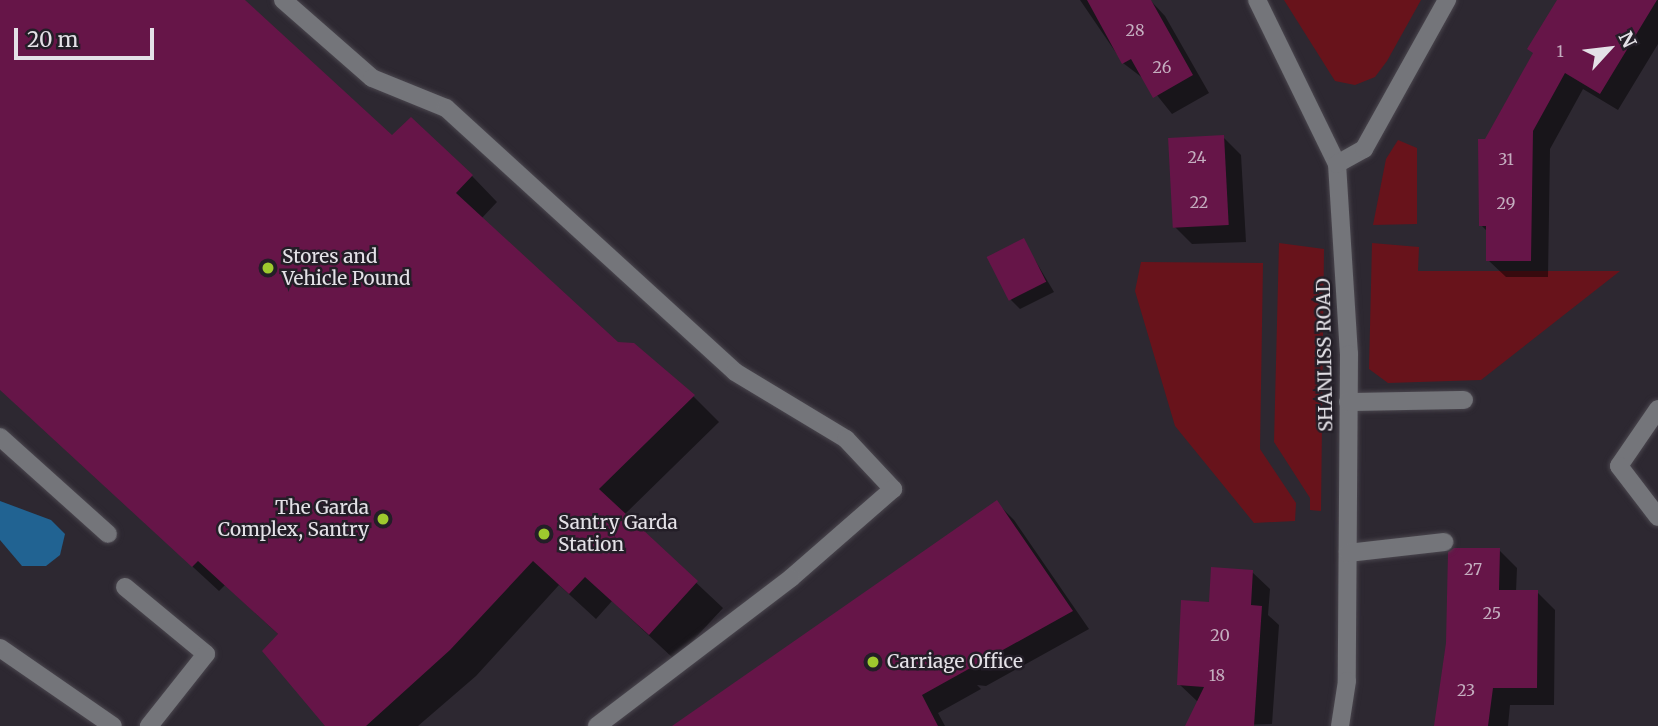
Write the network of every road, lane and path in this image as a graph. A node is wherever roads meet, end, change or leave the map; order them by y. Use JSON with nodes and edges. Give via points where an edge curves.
{"nodes":[{"id":1,"x":283,"y":0,"type":"edge"},
{"id":2,"x":1257,"y":0,"type":"edge"},
{"id":3,"x":1447,"y":0,"type":"edge"},
{"id":4,"x":1337,"y":164,"type":"junction"},
{"id":5,"x":1464,"y":400,"type":"dead end"},
{"id":6,"x":1348,"y":402,"type":"junction"},
{"id":7,"x":1658,"y":409,"type":"edge"},
{"id":8,"x":0,"y":437,"type":"edge"},
{"id":9,"x":1658,"y":517,"type":"edge"},
{"id":10,"x":108,"y":534,"type":"dead end"},
{"id":11,"x":1444,"y":542,"type":"dead end"},
{"id":12,"x":1348,"y":554,"type":"junction"},
{"id":13,"x":125,"y":587,"type":"dead end"},
{"id":14,"x":0,"y":648,"type":"edge"},
{"id":15,"x":113,"y":726,"type":"edge"},
{"id":16,"x":149,"y":726,"type":"edge"},
{"id":17,"x":597,"y":726,"type":"edge"},
{"id":18,"x":1340,"y":726,"type":"edge"}],
"edges":[{"from":1,"to":17,"type":"street","via":[[372,78],[446,108],[735,372],[846,439],[893,489],[791,578]]},
{"from":2,"to":4,"type":"street","name":"SHANLISS ROAD"},
{"from":3,"to":4,"type":"street","via":[[1364,149]]},
{"from":4,"to":6,"type":"street","name":"SHANLISS ROAD"},
{"from":5,"to":6,"type":"street"},
{"from":6,"to":12,"type":"street","name":"SHANLISS ROAD"},
{"from":7,"to":9,"type":"street","via":[[1619,467]]},
{"from":8,"to":10,"type":"street"},
{"from":11,"to":12,"type":"street"},
{"from":12,"to":18,"type":"street","name":"SHANLISS ROAD","via":[[1347,681]]},
{"from":13,"to":16,"type":"street","via":[[206,654]]},
{"from":14,"to":15,"type":"street"}]}
